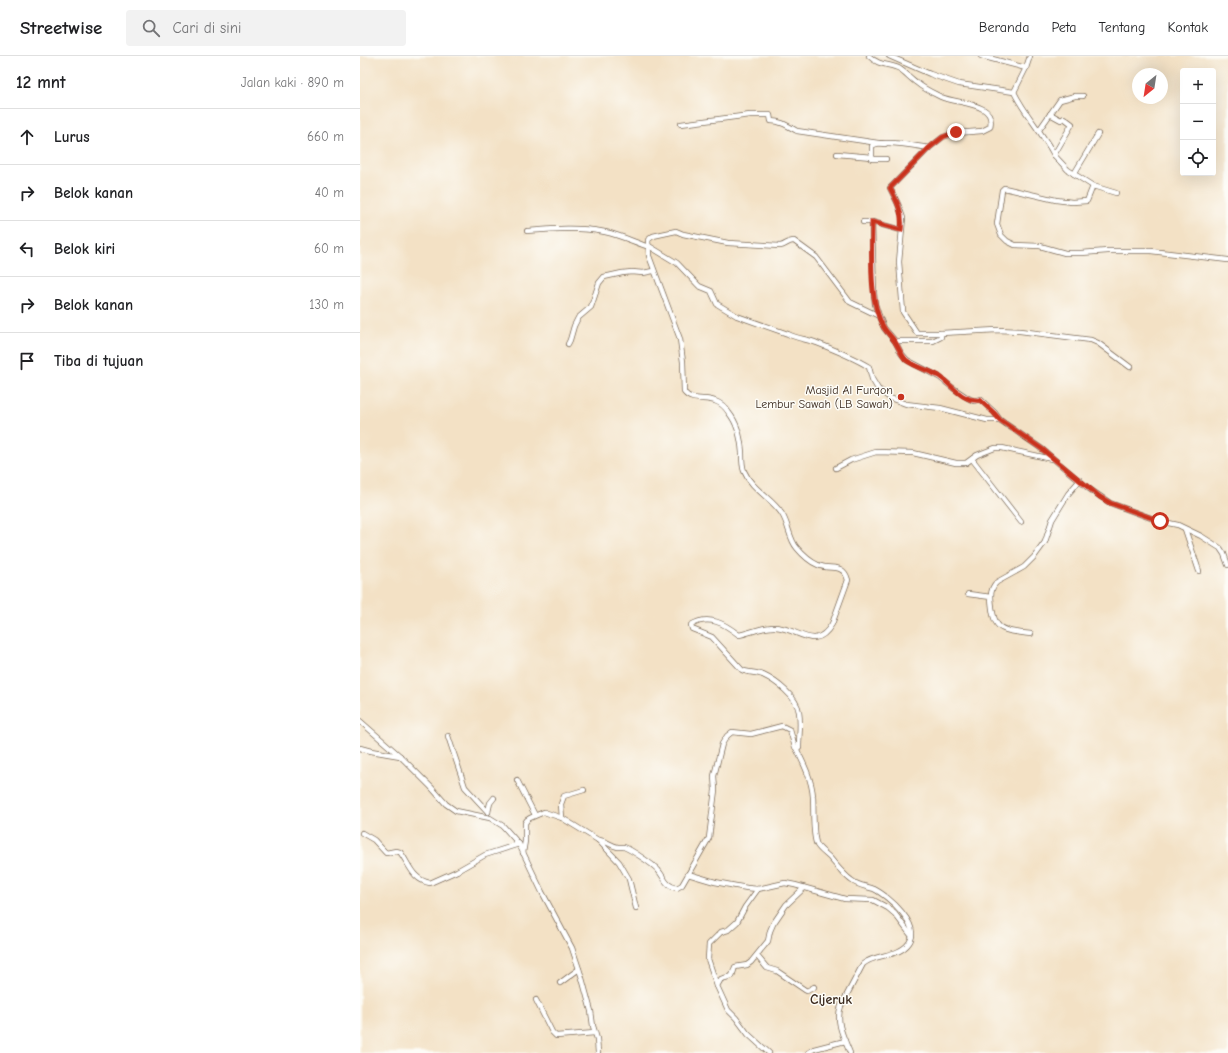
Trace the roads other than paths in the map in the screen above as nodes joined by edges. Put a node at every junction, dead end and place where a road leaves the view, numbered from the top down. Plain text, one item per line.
1 (870, 56) edge
2 (889, 56) edge
3 (981, 56) edge
4 (1030, 56) edge
5 (1026, 68) junction
6 (1014, 92) junction
7 (1083, 96) dead end
8 (1050, 114) junction
9 (681, 124) dead end
10 (1039, 130) junction
11 (1098, 134) dead end
12 (885, 144) junction
13 (929, 148) junction
14 (837, 154) dead end
15 (1054, 155) junction
16 (872, 157) junction
17 (886, 159) dead end
18 (1074, 174) junction
19 (1093, 186) junction
20 (1116, 193) dead end
21 (863, 222) dead end
22 (872, 222) junction
23 (901, 230) junction
24 (527, 231) dead end
25 (649, 246) junction
26 (1228, 260) edge
27 (654, 271) junction
28 (879, 316) junction
29 (941, 333) junction
30 (895, 341) junction
31 (568, 344) dead end
32 (1130, 368) dead end
33 (1000, 420) junction
34 (972, 459) junction
35 (1054, 459) junction
36 (836, 468) dead end
37 (1080, 480) junction
38 (1021, 522) dead end
39 (1185, 529) junction
40 (1228, 565) edge
41 (1199, 571) dead end
42 (968, 594) dead end
43 (991, 597) junction
44 (1030, 634) dead end
45 (360, 721) edge
46 (448, 736) dead end
47 (360, 748) edge
48 (796, 748) junction
49 (400, 756) junction
50 (517, 780) dead end
51 (584, 790) dead end
52 (494, 798) dead end
53 (488, 812) junction
54 (535, 816) junction
55 (490, 818) junction
56 (562, 818) junction
57 (362, 833) dead end
58 (598, 840) junction
59 (518, 844) junction
60 (523, 854) junction
61 (688, 874) junction
62 (804, 888) junction
63 (758, 889) junction
64 (636, 908) dead end
65 (911, 935) junction
66 (756, 956) junction
67 (579, 969) junction
68 (560, 982) dead end
69 (717, 986) junction
70 (814, 988) dead end
71 (536, 1000) dead end
72 (595, 1034) junction
73 (845, 1041) junction
74 (598, 1053) edge
75 (769, 1053) edge
76 (808, 1053) edge
77 (850, 1053) edge

1 - 13 street
2 - 6 street
3 - 5 street
4 - 5 street
5 - 6 street
6 - 10 street
7 - 8 street
8 - 10 street
8 - 15 street
9 - 12 street
10 - 15 street
11 - 18 street
12 - 13 street
12 - 16 street
13 - 23 street
14 - 16 street
15 - 18 street
16 - 17 street
18 - 19 street
19 - 20 street
19 - 26 street
21 - 22 street
22 - 23 street
22 - 28 street
23 - 29 street
24 - 25 street
25 - 27 street
25 - 28 street
25 - 33 street
27 - 31 street
27 - 48 street
28 - 30 street
29 - 30 street
29 - 32 street
30 - 33 street
33 - 35 street
34 - 35 street
34 - 36 street
34 - 38 street
35 - 37 street
37 - 39 street
37 - 43 street
39 - 40 street
39 - 41 street
42 - 43 street
43 - 44 street
45 - 49 street
46 - 53 street
47 - 49 street
48 - 61 street
48 - 65 street
49 - 55 street
50 - 54 street
51 - 56 street
52 - 53 street
53 - 55 street
54 - 56 street
54 - 60 street
55 - 59 street
56 - 58 street
57 - 59 street
58 - 61 street
58 - 64 street
59 - 60 street
60 - 67 street
61 - 63 street
62 - 63 street
62 - 65 street
62 - 66 street
63 - 69 street
65 - 73 street
66 - 69 street
66 - 70 street
67 - 68 street
67 - 72 street
69 - 75 street
71 - 72 street
72 - 74 street
73 - 76 street
73 - 77 street

